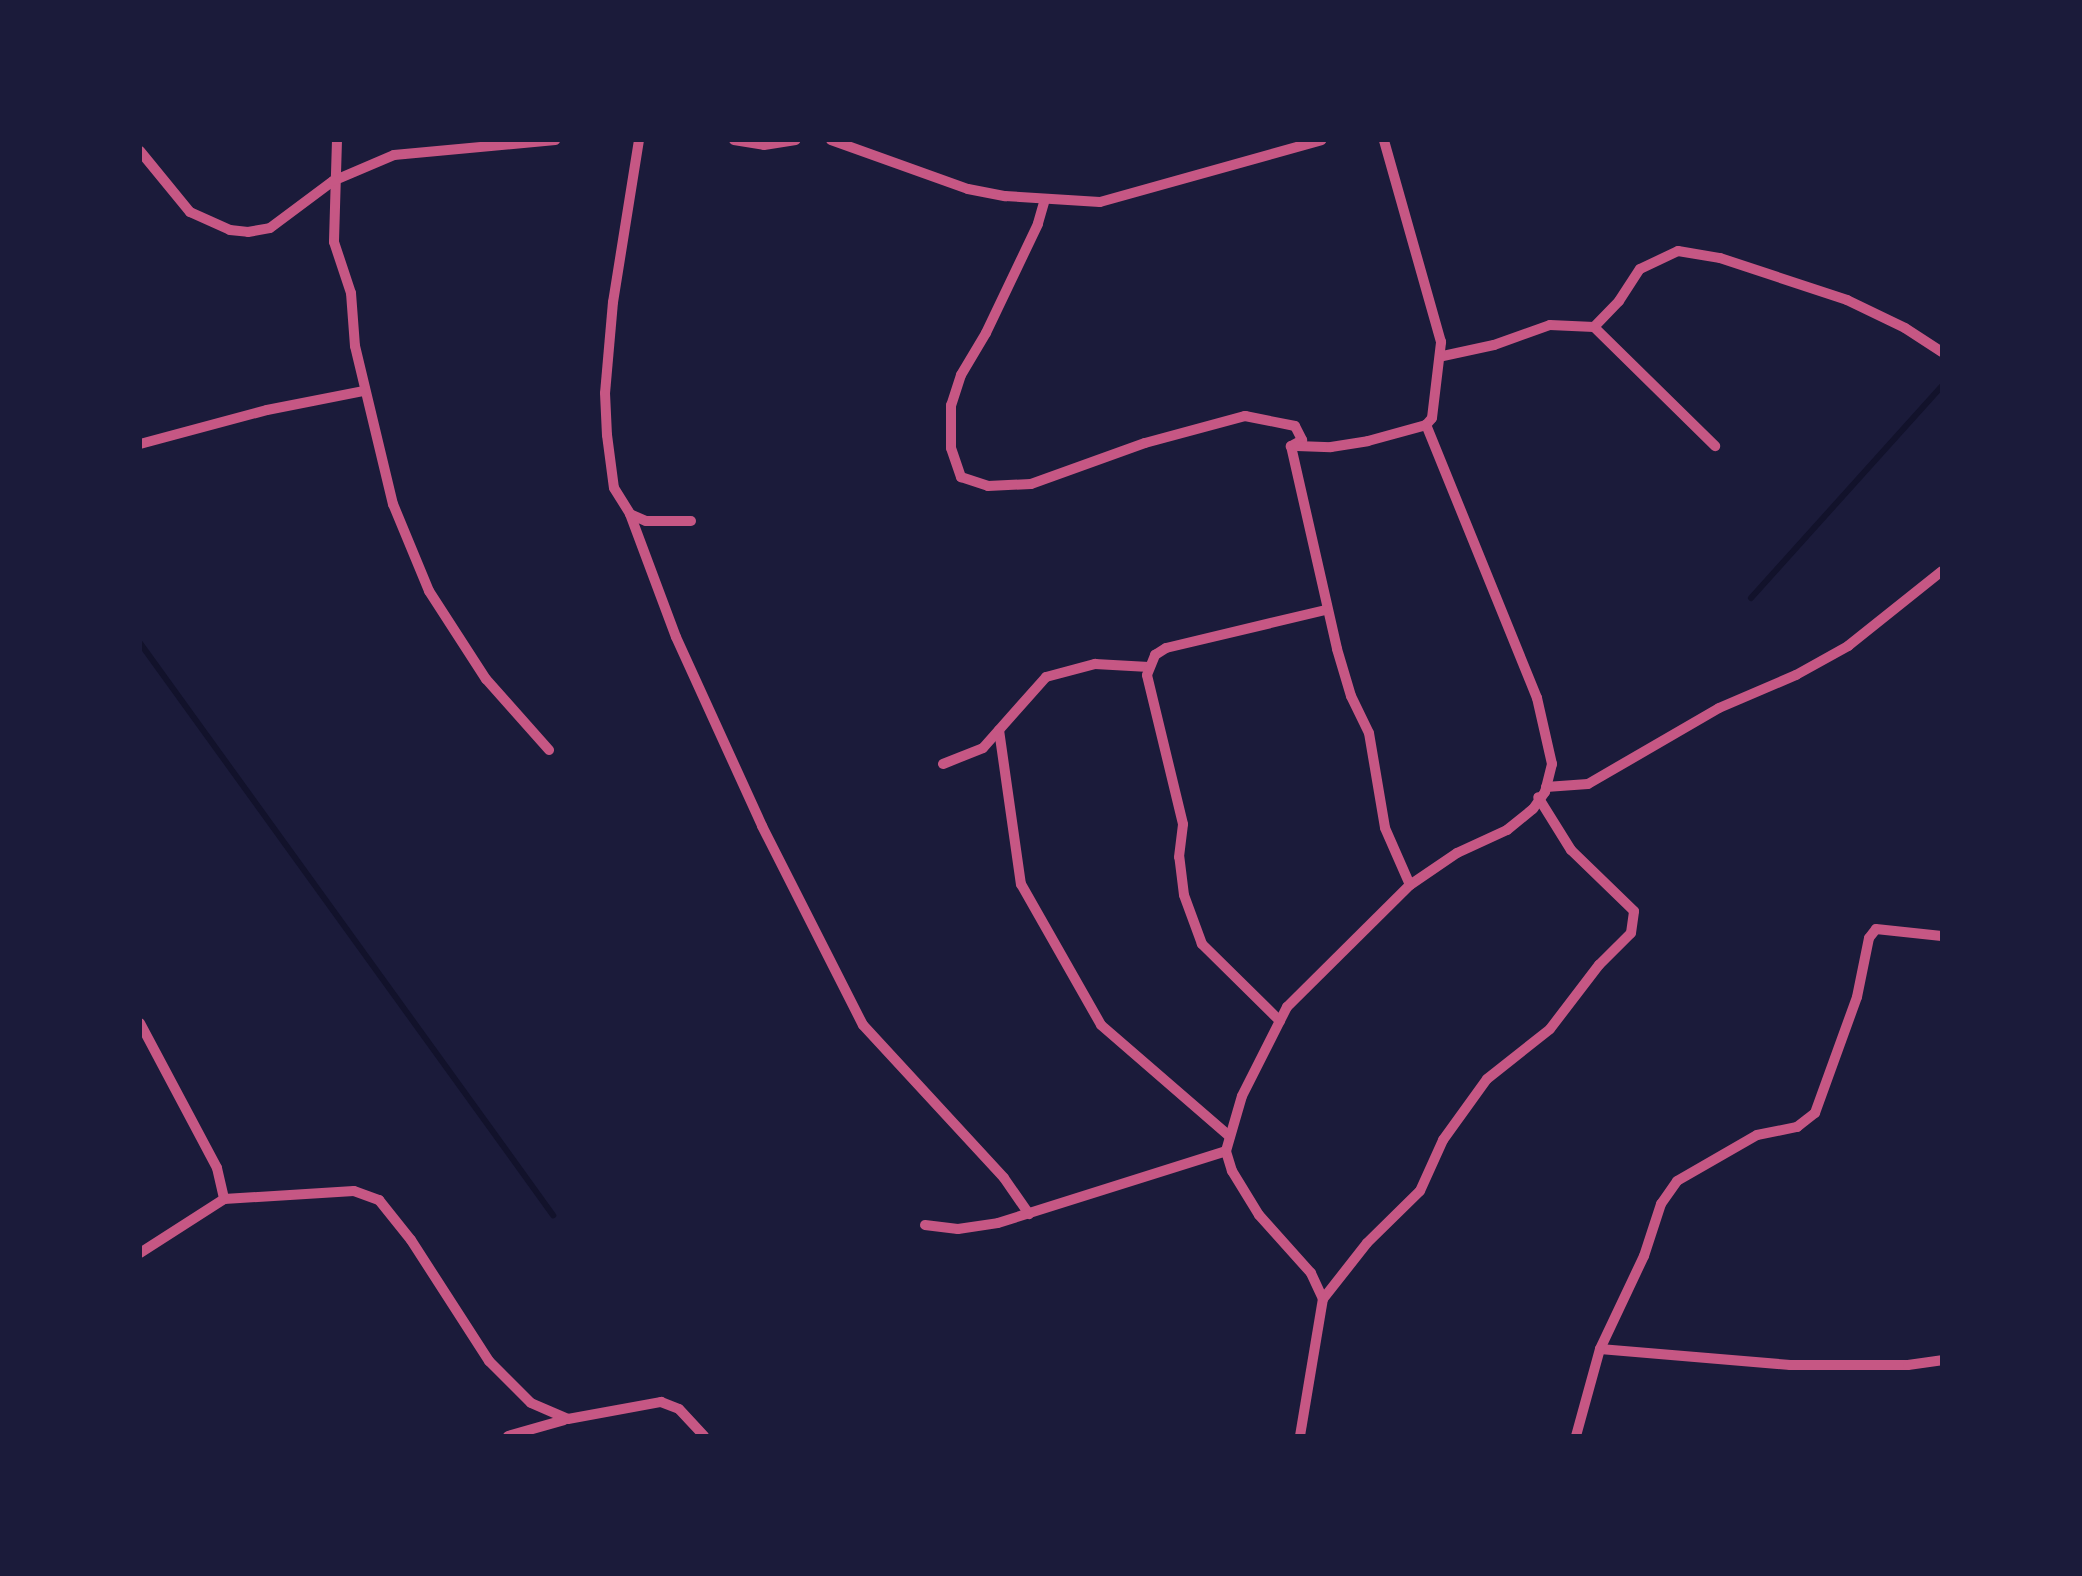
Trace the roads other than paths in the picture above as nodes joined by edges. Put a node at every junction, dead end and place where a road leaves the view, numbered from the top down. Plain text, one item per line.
1 (337, 140) edge
2 (555, 140) edge
3 (640, 140) edge
4 (734, 140) edge
5 (796, 140) edge
6 (831, 140) edge
7 (1322, 140) edge
8 (1384, 140) edge
9 (140, 151) edge
10 (333, 181) junction
11 (1045, 199) junction
12 (1594, 327) junction
13 (1942, 352) edge
14 (1443, 356) junction
15 (364, 390) junction
16 (1426, 425) junction
17 (140, 444) edge
18 (1291, 446) junction
19 (1715, 446) dead end
20 (630, 514) junction
21 (691, 521) dead end
22 (1942, 572) edge
23 (1326, 610) junction
24 (1149, 666) junction
25 (999, 730) junction
26 (550, 750) dead end
27 (943, 764) dead end
28 (1546, 786) junction
29 (1538, 798) junction
30 (1410, 885) junction
31 (1942, 936) edge
32 (1280, 1021) junction
33 (140, 1023) edge
34 (1229, 1136) junction
35 (1226, 1151) junction
36 (224, 1200) junction
37 (1029, 1214) junction
38 (925, 1225) dead end
39 (140, 1253) edge
40 (1322, 1299) junction
41 (1600, 1348) junction
42 (1942, 1360) edge
43 (568, 1418) junction
44 (508, 1436) edge
45 (704, 1436) edge
46 (1300, 1436) edge
47 (1576, 1436) edge

1 - 10 street
2 - 10 street
3 - 20 street
4 - 5 street
6 - 11 street
7 - 11 street
8 - 14 street
9 - 10 street
10 - 15 street
11 - 18 street
12 - 13 street
12 - 14 street
12 - 19 street
14 - 16 street
15 - 17 street
15 - 26 street
16 - 18 street
16 - 28 street
18 - 23 street
20 - 21 street
20 - 37 street
22 - 28 street
23 - 24 street
23 - 30 street
24 - 25 street
24 - 32 street
25 - 27 street
25 - 34 street
28 - 29 street
29 - 30 street
29 - 40 street
30 - 32 street
31 - 41 street
32 - 34 street
33 - 36 street
34 - 35 street
35 - 37 street
35 - 40 street
36 - 39 street
36 - 43 street
37 - 38 street
40 - 46 street
41 - 42 street
41 - 47 street
43 - 44 street
43 - 45 street

